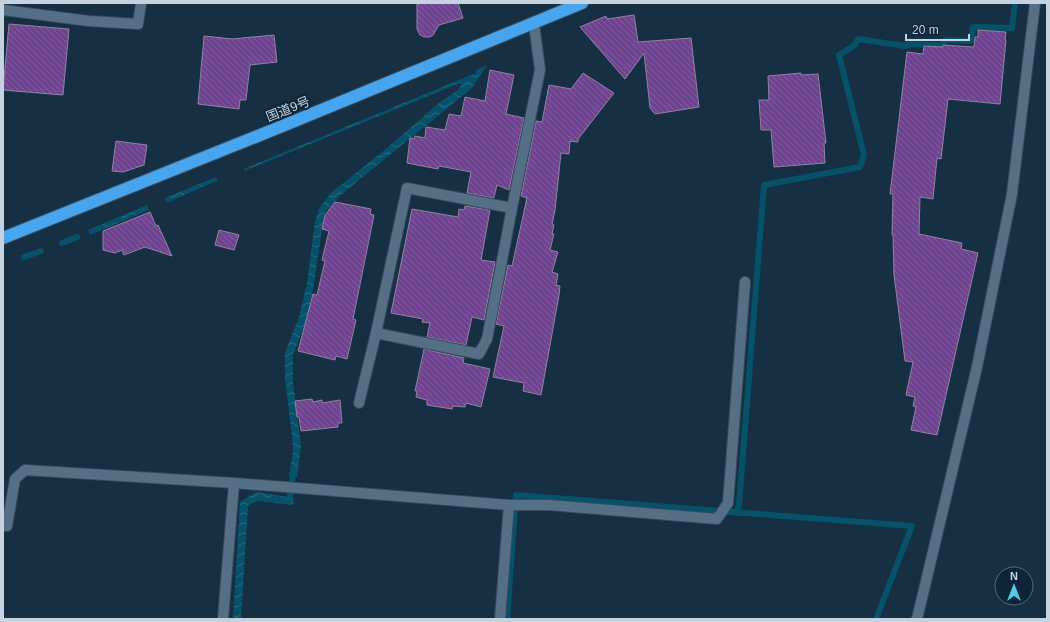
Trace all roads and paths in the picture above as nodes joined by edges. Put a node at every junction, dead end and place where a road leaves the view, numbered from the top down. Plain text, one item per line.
1 (140, 3) edge
2 (582, 3) edge
3 (1035, 3) edge
4 (3, 10) edge
5 (534, 24) junction
6 (512, 208) junction
7 (3, 238) edge
8 (745, 282) dead end
9 (376, 333) junction
10 (359, 403) dead end
11 (234, 483) junction
12 (509, 505) junction
13 (3, 526) edge
14 (223, 619) edge
15 (500, 619) edge
16 (917, 619) edge

1 - 4 street
2 - 5 highway, 国道9号
3 - 16 street
5 - 6 street
5 - 7 highway, 国道9号
6 - 9 street
6 - 9 street
8 - 12 street
9 - 10 street
11 - 12 street
11 - 13 street
11 - 14 street
12 - 15 street

